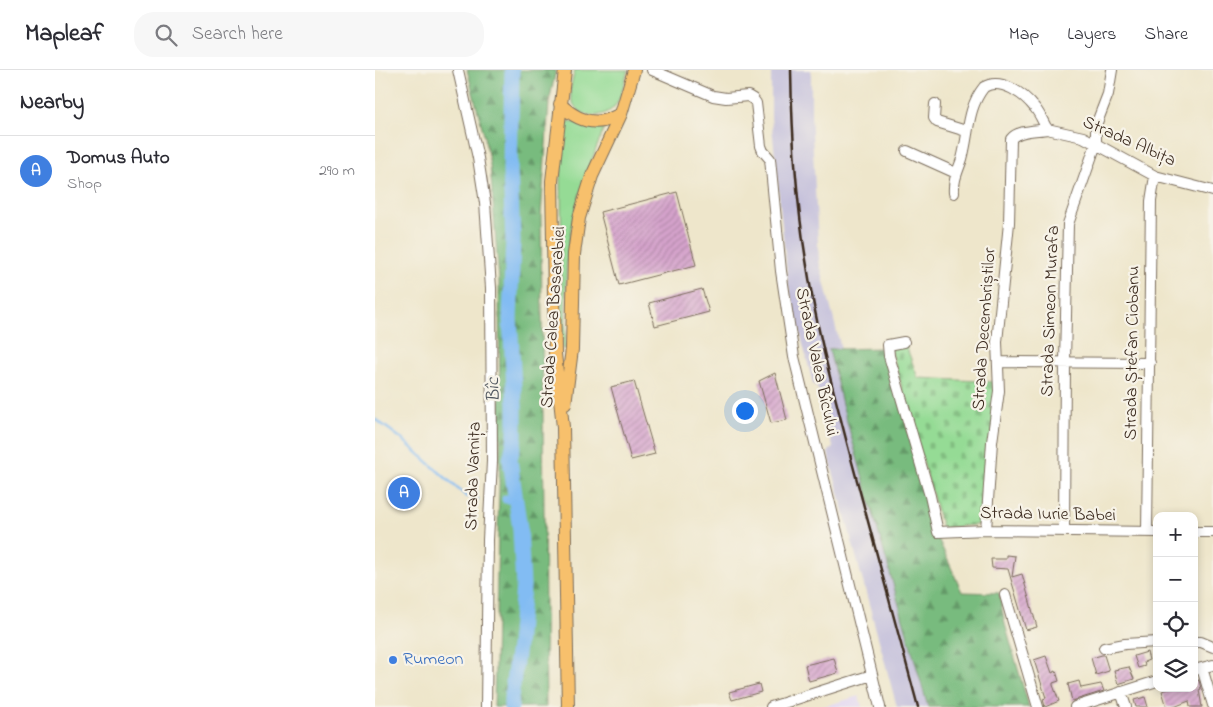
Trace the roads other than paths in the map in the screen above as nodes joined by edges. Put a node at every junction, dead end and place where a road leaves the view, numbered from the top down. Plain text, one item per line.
1 (458, 70) edge
2 (565, 70) edge
3 (634, 70) edge
4 (652, 70) edge
5 (1112, 70) edge
6 (560, 104) junction
7 (935, 104) dead end
8 (621, 114) junction
9 (1047, 129) junction
10 (966, 131) junction
11 (1096, 144) junction
12 (907, 151) dead end
13 (956, 173) junction
14 (1155, 176) junction
15 (1213, 191) edge
16 (954, 193) dead end
17 (904, 342) dead end
18 (998, 362) junction
19 (1065, 362) junction
20 (1150, 363) junction
21 (563, 427) junction
22 (986, 530) junction
23 (1064, 531) junction
24 (1152, 532) edge
25 (1198, 532) edge
26 (1213, 532) edge
27 (1005, 595) dead end
28 (1153, 642) edge
29 (1198, 642) edge
30 (1213, 647) edge
31 (1104, 648) dead end
32 (1213, 665) edge
33 (1198, 669) edge
34 (872, 675) junction
35 (1153, 682) edge
36 (1121, 692) junction
37 (1213, 705) edge
38 (486, 707) edge
39 (569, 707) edge
40 (771, 707) edge
41 (880, 707) edge
42 (1038, 707) edge
43 (1075, 707) edge
44 (1126, 707) edge

1 - 38 street, Strada Varnița
2 - 6 main road, Strada Calea Basarabiei
3 - 8 main road, Strada Calea Basarabiei
4 - 34 street, Strada Valea Bîcului
5 - 11 street, Strada Simeon Murafa
6 - 8 main road
6 - 21 main road, Strada Calea Basarabiei
7 - 10 street
8 - 21 main road, Strada Calea Basarabiei
9 - 10 street
9 - 11 street, Strada Albița
9 - 18 street, Strada Decembriștilor
10 - 13 street
11 - 14 street, Strada Albița
11 - 19 street, Strada Simeon Murafa
12 - 13 street
13 - 16 street
14 - 15 street, Strada Albița
14 - 20 street, Strada Ștefan Ciobanu
17 - 22 street, Strada Iurie Babei
18 - 19 street
18 - 22 street, Strada Decembriștilor
19 - 20 street
19 - 23 street, Strada Simeon Murafa
20 - 24 street, Strada Ștefan Ciobanu
21 - 39 main road, Strada Calea Basarabiei
22 - 23 street, Strada Iurie Babei
23 - 24 street, Strada Iurie Babei
25 - 26 street
27 - 42 street
28 - 31 street
29 - 30 street
32 - 33 street
33 - 37 street
34 - 40 street
34 - 41 street, Strada Valea Bîcului
35 - 36 street
36 - 43 street
36 - 44 street

